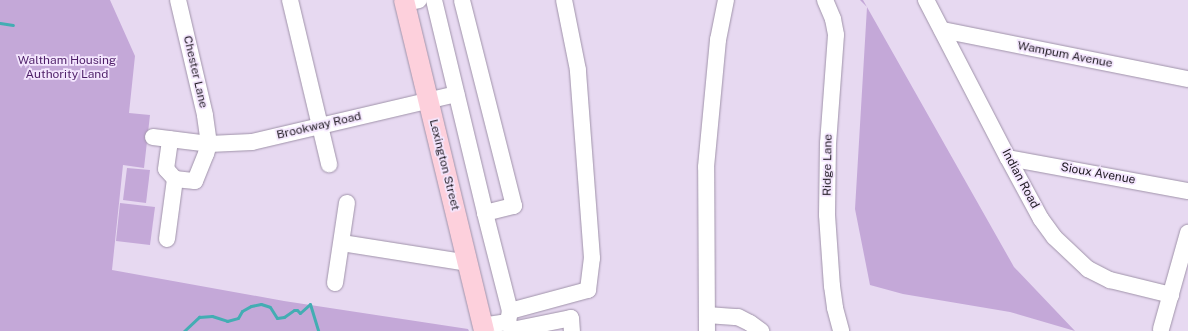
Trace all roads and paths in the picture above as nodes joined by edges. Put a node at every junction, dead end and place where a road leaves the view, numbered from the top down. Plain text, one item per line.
1 (178, 0) edge
2 (290, 0) edge
3 (434, 0) edge
4 (462, 0) edge
5 (564, 0) edge
6 (726, 0) edge
7 (825, 0) edge
8 (926, 0) edge
9 (409, 1) edge
10 (942, 30) junction
11 (1188, 79) edge
12 (456, 94) junction
13 (428, 100) junction
14 (320, 126) junction
15 (152, 137) dead end
16 (170, 139) junction
17 (208, 144) junction
18 (1008, 158) junction
19 (329, 164) dead end
20 (175, 179) junction
21 (1188, 191) edge
22 (348, 203) dead end
23 (485, 213) junction
24 (1188, 233) edge
25 (167, 239) dead end
26 (342, 242) junction
27 (468, 263) junction
28 (336, 283) dead end
29 (1171, 295) junction
30 (707, 315) junction
31 (509, 316) junction
32 (483, 329) edge
33 (1161, 329) dead end
34 (572, 331) edge
35 (707, 331) edge
36 (761, 331) edge
37 (841, 331) edge

1 - 17 street, Chester Lane
2 - 14 street
3 - 12 street
4 - 23 street
5 - 31 street
6 - 30 street
7 - 37 street, Ridge Lane
8 - 10 street, Indian Road
9 - 13 main road, Lexington Street
10 - 11 street, Wampum Avenue
10 - 18 street, Indian Road
12 - 13 street, Brookway Road
12 - 23 street
13 - 14 street, Brookway Road
13 - 27 main road, Lexington Street
14 - 17 street, Brookway Road
14 - 19 street
15 - 16 street, Brookway Road
16 - 17 street, Brookway Road
16 - 20 street
17 - 20 street
18 - 21 street, Sioux Avenue
18 - 29 street, Indian Road
20 - 25 street
22 - 26 street
23 - 31 street
24 - 29 street
26 - 27 street
26 - 28 street
27 - 32 main road, Lexington Street
29 - 33 street
30 - 35 street
30 - 36 street
31 - 32 street
31 - 34 street

